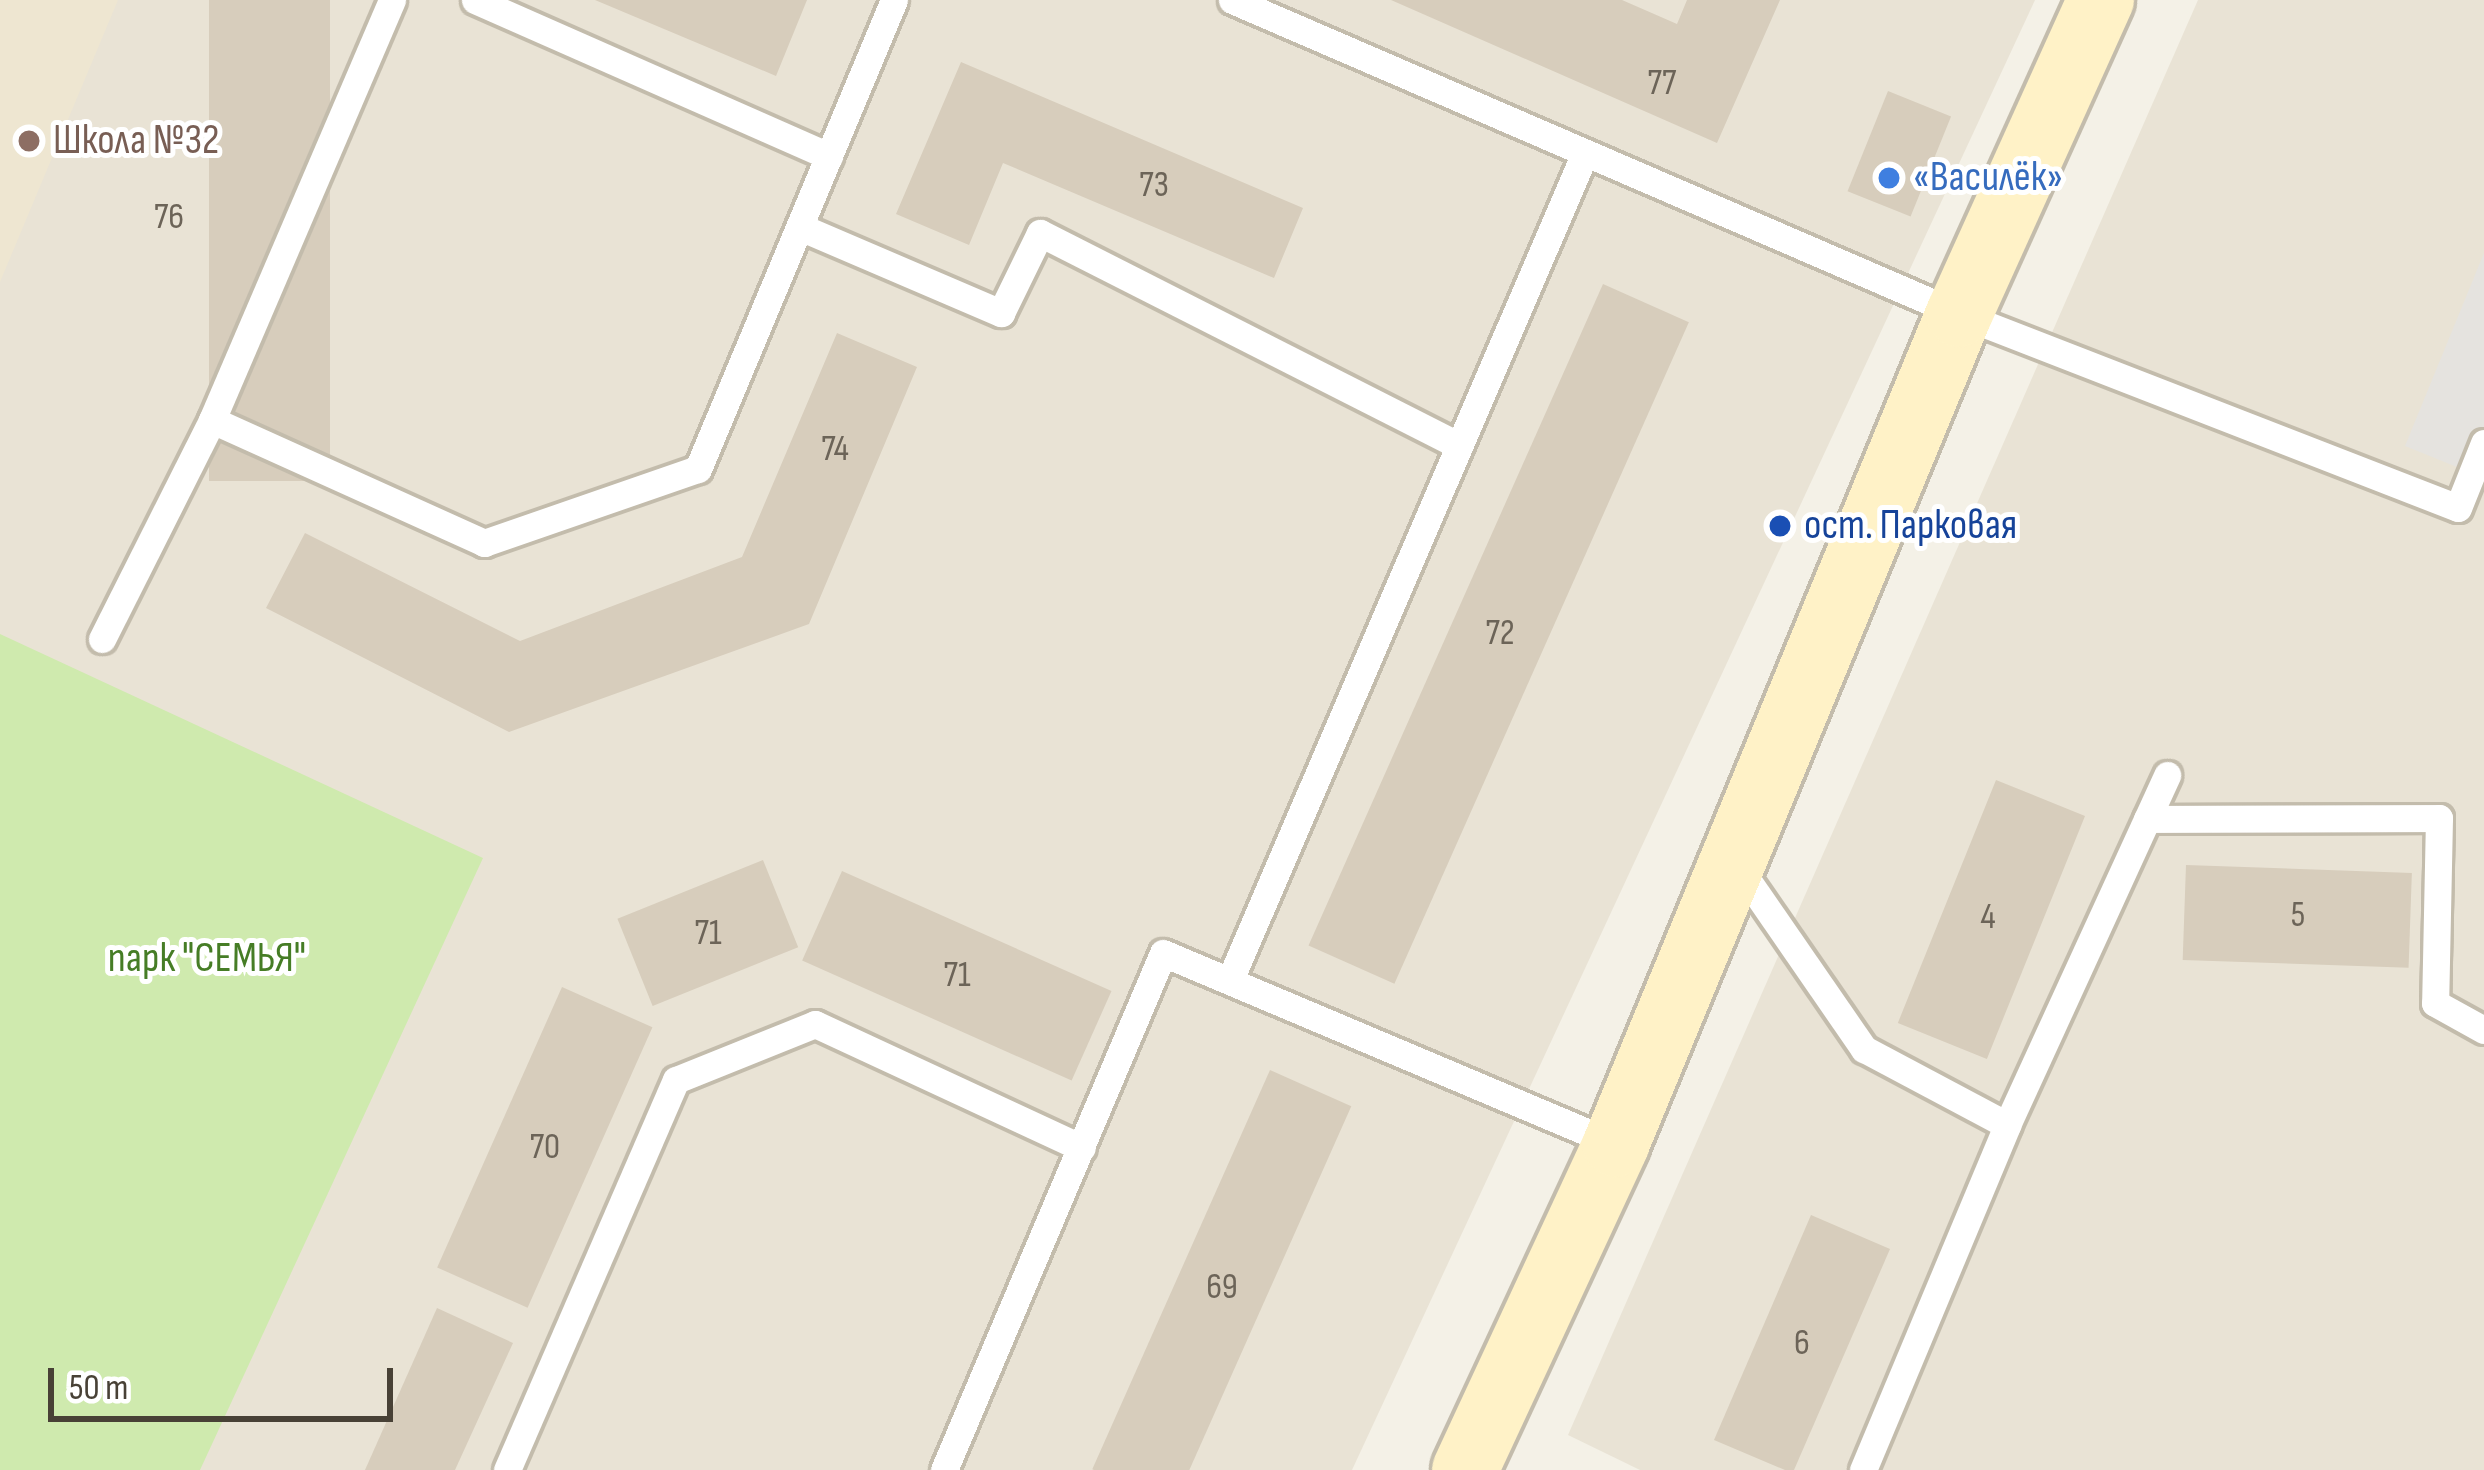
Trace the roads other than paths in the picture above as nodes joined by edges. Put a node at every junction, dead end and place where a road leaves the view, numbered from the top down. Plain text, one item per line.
1 (392, 0) edge
2 (475, 0) edge
3 (894, 0) edge
4 (1232, 0) edge
5 (2101, 0) edge
6 (1585, 153) junction
7 (829, 156) junction
8 (800, 227) junction
9 (1959, 314) junction
10 (212, 420) junction
11 (2484, 443) edge
12 (1459, 446) junction
13 (102, 639) dead end
14 (2167, 775) dead end
15 (2146, 819) junction
16 (1735, 862) junction
17 (1230, 980) junction
18 (2484, 1030) edge
19 (2007, 1126) junction
20 (1616, 1144) junction
21 (1082, 1148) junction
22 (507, 1470) edge
23 (944, 1470) edge
24 (1465, 1470) edge
25 (1863, 1470) edge

1 - 10 lane
2 - 7 lane
3 - 7 lane
4 - 6 lane
5 - 9 main road
6 - 9 lane
6 - 12 lane
7 - 8 lane
8 - 10 lane
8 - 12 lane
9 - 11 lane
9 - 16 main road
10 - 13 lane
12 - 17 lane
14 - 15 lane
15 - 18 lane
15 - 19 lane
16 - 19 lane
16 - 20 main road
17 - 20 lane
17 - 21 lane
19 - 25 lane
20 - 24 main road
21 - 22 lane
21 - 23 lane

